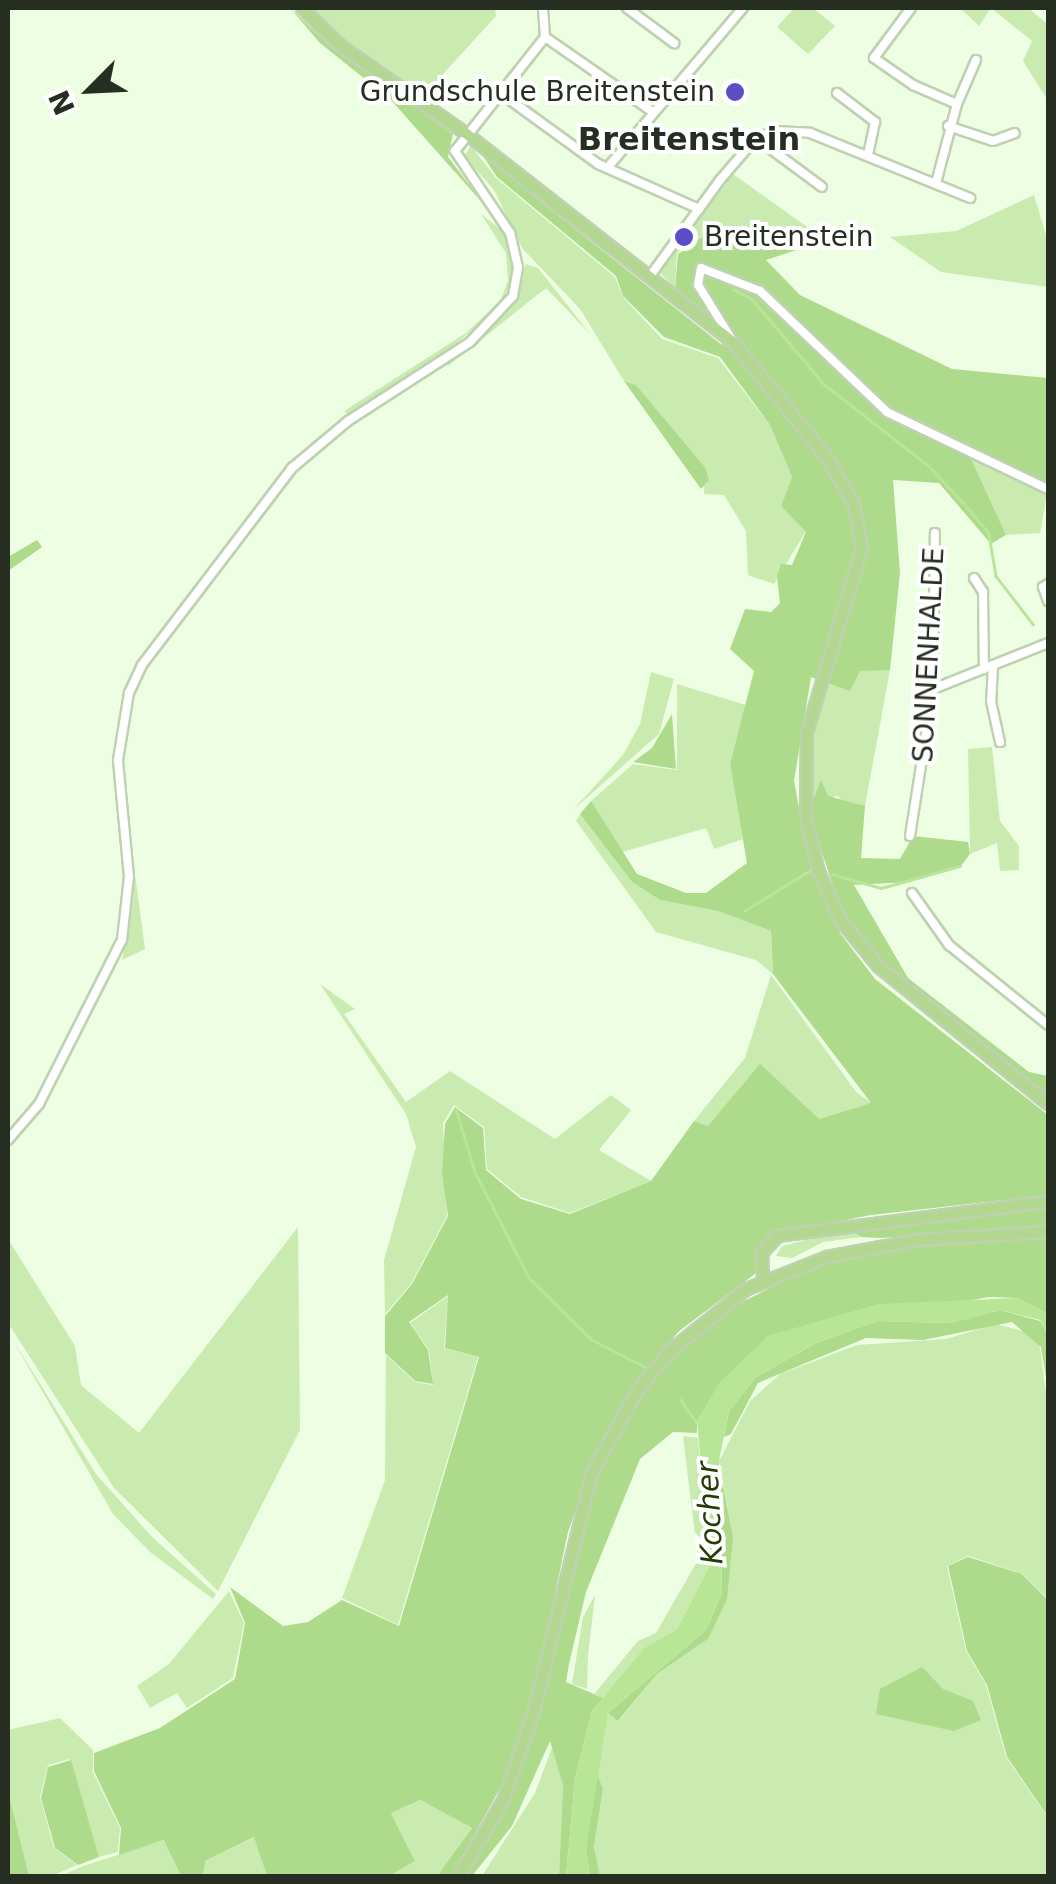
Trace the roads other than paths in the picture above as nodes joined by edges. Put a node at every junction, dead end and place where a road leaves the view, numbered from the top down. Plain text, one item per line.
1 (302, 8) edge
2 (542, 8) edge
3 (627, 8) edge
4 (744, 8) edge
5 (912, 8) edge
6 (545, 37) junction
7 (674, 43) dead end
8 (976, 60) dead end
9 (499, 92) junction
10 (837, 93) dead end
11 (959, 100) junction
12 (654, 112) junction
13 (948, 126) junction
14 (464, 132) junction
15 (1015, 133) dead end
16 (756, 138) junction
17 (868, 154) junction
18 (608, 167) junction
19 (936, 183) junction
20 (822, 187) dead end
21 (970, 198) dead end
22 (699, 208) junction
23 (650, 276) junction
24 (734, 344) junction
25 (1048, 489) edge
26 (935, 533) dead end
27 (974, 578) dead end
28 (1046, 586) edge
29 (1048, 601) edge
30 (1048, 643) edge
31 (989, 668) junction
32 (933, 690) junction
33 (1000, 742) dead end
34 (910, 836) dead end
35 (912, 893) dead end
36 (1048, 1025) edge
37 (1048, 1104) edge
38 (8, 1140) edge
39 (1048, 1202) edge
40 (1048, 1232) edge
41 (762, 1280) junction
42 (459, 1876) edge

1 - 14 main road
2 - 6 street
3 - 7 street
4 - 12 street
5 - 11 street
6 - 9 street
6 - 12 street
8 - 11 street
9 - 14 street
9 - 18 street
10 - 17 street
11 - 13 street
12 - 18 street
13 - 15 street
13 - 19 street
14 - 23 main road
14 - 38 street
16 - 17 street
16 - 20 street
16 - 22 street
17 - 19 street
18 - 22 street
19 - 21 street
22 - 23 street
23 - 24 main road
24 - 25 street
24 - 37 main road
26 - 32 street, SONNENHALDE
27 - 31 street
28 - 29 street
30 - 31 street
31 - 32 street
31 - 33 street
32 - 34 street, SONNENHALDE
35 - 36 street
39 - 41 main road
40 - 41 main road
41 - 42 main road

